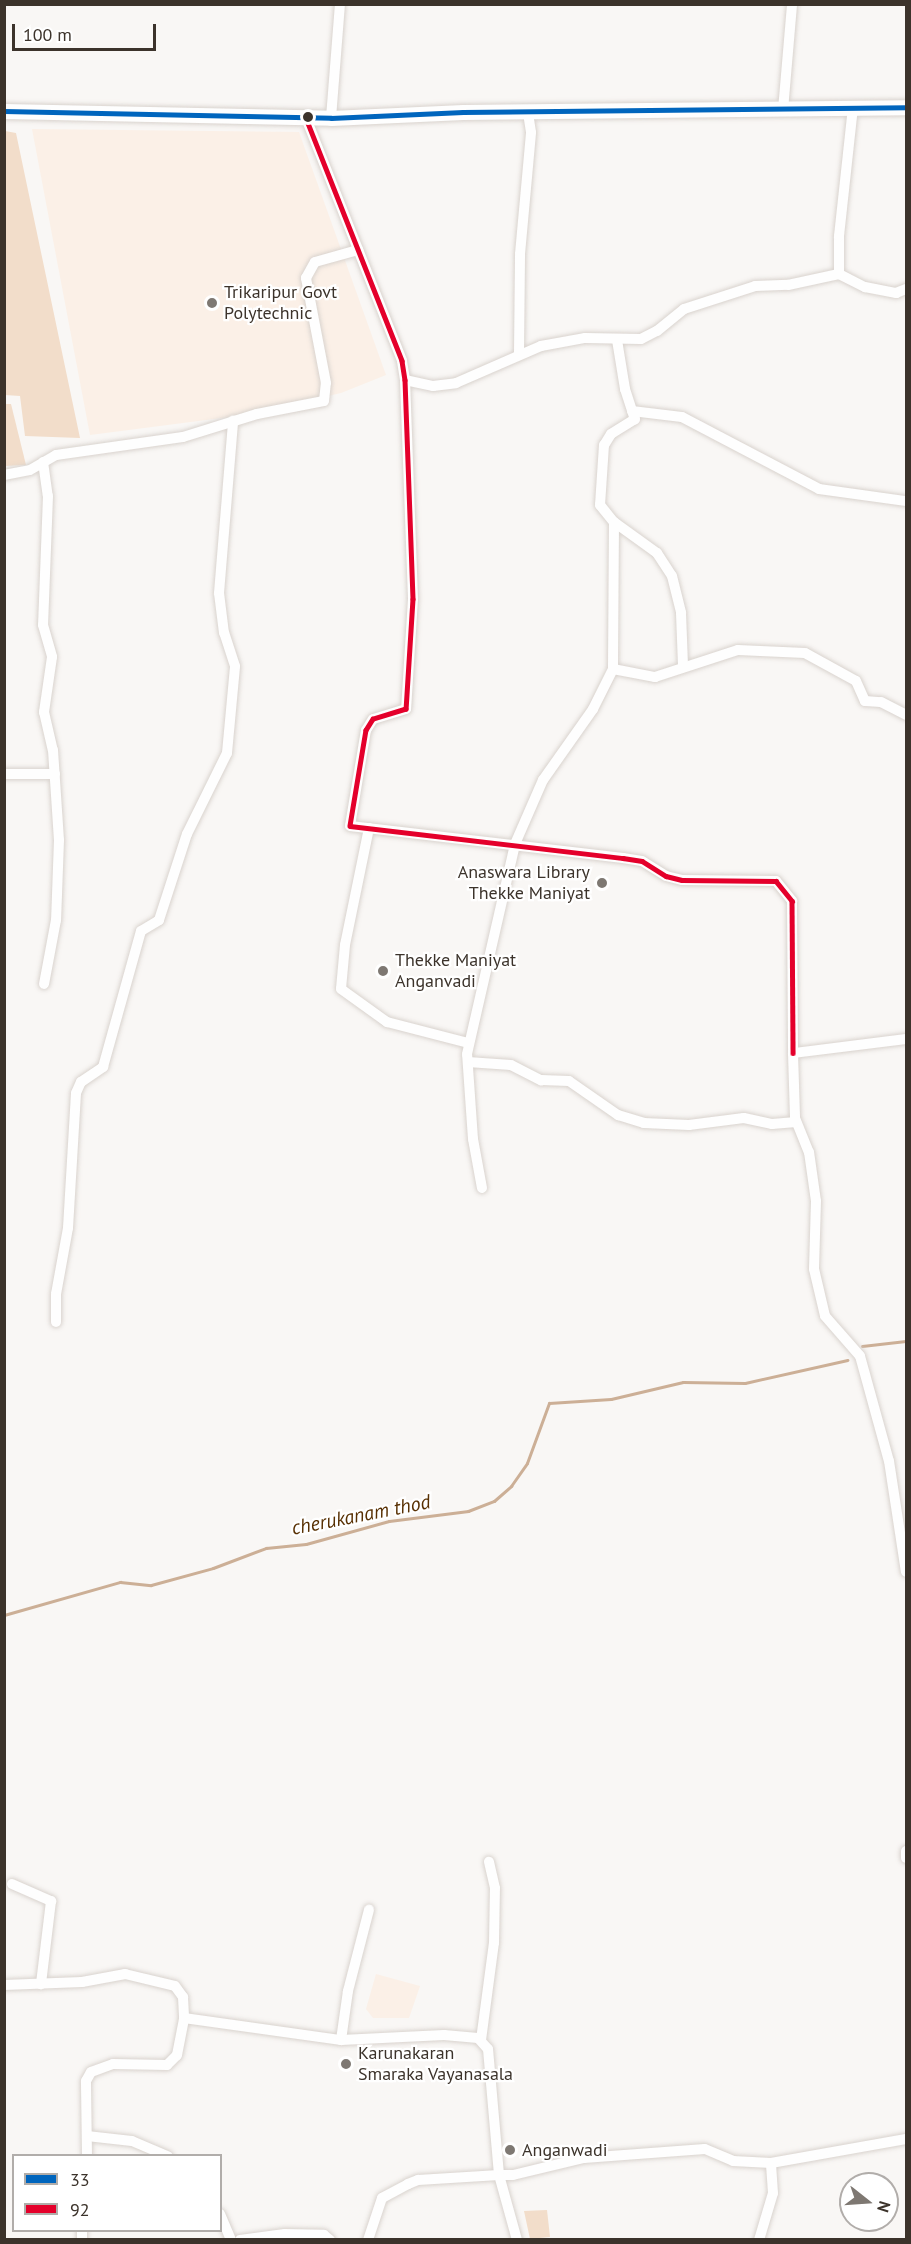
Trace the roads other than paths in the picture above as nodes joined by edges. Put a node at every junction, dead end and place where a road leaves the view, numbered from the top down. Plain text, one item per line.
1 (340, 4) edge
2 (792, 4) edge
3 (853, 107) junction
4 (906, 107) edge
5 (783, 110) junction
6 (4, 111) edge
7 (528, 112) junction
8 (306, 118) junction
9 (331, 118) junction
10 (358, 250) junction
11 (839, 274) junction
12 (906, 289) edge
13 (617, 340) junction
14 (519, 353) junction
15 (405, 380) junction
16 (632, 411) junction
17 (232, 421) junction
18 (43, 462) junction
19 (4, 475) edge
20 (906, 501) edge
21 (614, 522) junction
22 (683, 666) junction
23 (613, 669) junction
24 (906, 715) edge
25 (4, 774) edge
26 (55, 774) junction
27 (369, 828) junction
28 (515, 844) junction
29 (44, 984) dead end
30 (906, 1039) edge
31 (468, 1043) junction
32 (793, 1053) junction
33 (468, 1062) junction
34 (796, 1122) junction
35 (482, 1188) dead end
36 (56, 1322) dead end
37 (906, 1572) edge
38 (906, 1851) edge
39 (906, 1858) edge
40 (489, 1862) dead end
41 (12, 1884) dead end
42 (369, 1910) dead end
43 (41, 1984) junction
44 (4, 1985) edge
45 (184, 2018) junction
46 (341, 2040) junction
47 (481, 2040) junction
48 (87, 2136) junction
49 (906, 2139) edge
50 (87, 2154) edge
51 (163, 2154) edge
52 (771, 2163) junction
53 (499, 2175) junction
54 (222, 2219) edge
55 (231, 2240) edge
56 (240, 2240) edge
57 (330, 2240) edge
58 (368, 2240) edge
59 (517, 2240) edge
60 (759, 2240) edge

1 - 9 street
2 - 5 street
3 - 4 main road
3 - 5 main road
3 - 11 street
5 - 7 main road
6 - 8 main road
7 - 9 main road
7 - 14 street
8 - 9 main road
8 - 10 street
10 - 15 street
10 - 17 street
11 - 12 street
11 - 13 street
13 - 14 street
13 - 16 street
14 - 15 street
15 - 27 street
16 - 20 street
16 - 21 street
17 - 18 street
17 - 36 street
18 - 19 street
18 - 26 street
21 - 22 street
21 - 23 street
22 - 23 street
22 - 24 street
23 - 28 street
25 - 26 street
26 - 29 street
27 - 28 street
27 - 31 street
28 - 31 street
28 - 32 street
30 - 32 street
31 - 33 street
32 - 34 street
33 - 34 street
33 - 35 street
34 - 37 street
38 - 39 street
40 - 47 street
41 - 43 street
42 - 46 street
43 - 44 street
43 - 45 street
45 - 46 street
45 - 48 street
46 - 47 street
47 - 53 street
48 - 50 street
48 - 51 street
49 - 52 street
52 - 53 street
52 - 60 street
53 - 58 street
53 - 59 street
54 - 55 street
56 - 57 street

